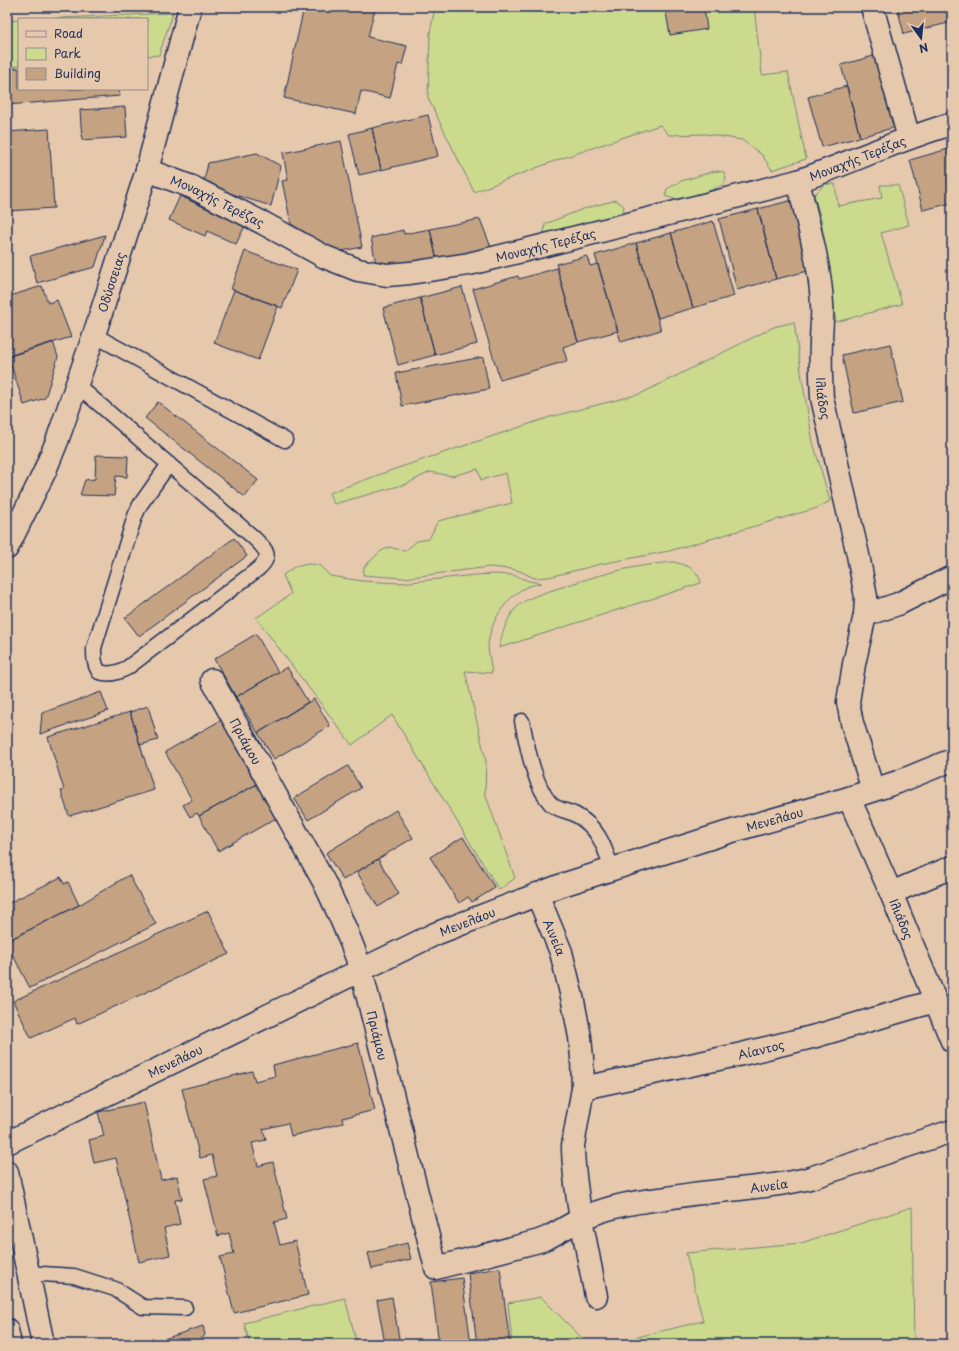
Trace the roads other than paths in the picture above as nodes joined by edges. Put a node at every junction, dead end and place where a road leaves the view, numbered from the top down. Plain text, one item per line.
1 (190, 7) edge
2 (872, 7) edge
3 (952, 124) edge
4 (909, 138) junction
5 (147, 170) junction
6 (798, 181) junction
7 (94, 335) junction
8 (77, 385) junction
9 (285, 440) dead end
10 (169, 464) junction
11 (7, 548) edge
12 (952, 577) edge
13 (865, 614) junction
14 (212, 680) dead end
15 (522, 721) dead end
16 (952, 760) edge
17 (873, 790) junction
18 (849, 798) junction
19 (952, 868) edge
20 (612, 869) junction
21 (891, 893) junction
22 (537, 894) junction
23 (361, 970) junction
24 (935, 1001) junction
25 (950, 1028) edge
26 (583, 1088) junction
27 (952, 1130) edge
28 (7, 1143) edge
29 (7, 1172) edge
30 (581, 1219) junction
31 (27, 1273) junction
32 (596, 1296) dead end
33 (185, 1308) dead end
34 (7, 1330) edge
35 (10, 1344) edge
36 (43, 1344) edge

1 - 5 street, Οδύσσειας
2 - 4 street
3 - 4 street, Μοναχής Τερέζας
4 - 6 street, Μοναχής Τερέζας
5 - 6 street, Μοναχής Τερέζας
5 - 7 street, Οδύσσειας
6 - 13 street, Ιλιάδος
7 - 8 street, Οδύσσειας
7 - 9 lane
8 - 10 lane
8 - 11 street, Οδύσσειας
10 - 10 lane
12 - 13 street
13 - 17 street, Ιλιάδος
14 - 23 street, Πριάμου
15 - 20 lane
16 - 17 street, Μενελάου
17 - 18 street, Μενελάου
18 - 20 street, Μενελάου
18 - 21 street, Ιλιάδος
19 - 21 street
20 - 22 street, Μενελάου
21 - 24 street, Ιλιάδος
22 - 23 street, Μενελάου
22 - 26 street, Αινεία
23 - 28 street, Μενελάου
23 - 30 street, Πριάμου
24 - 25 street, Ιλιάδος
24 - 26 street, Αίαντος
26 - 30 street, Αινεία
27 - 30 street, Αινεία
29 - 31 street
30 - 32 street, Αινεία
31 - 33 lane
31 - 36 street
34 - 35 street

